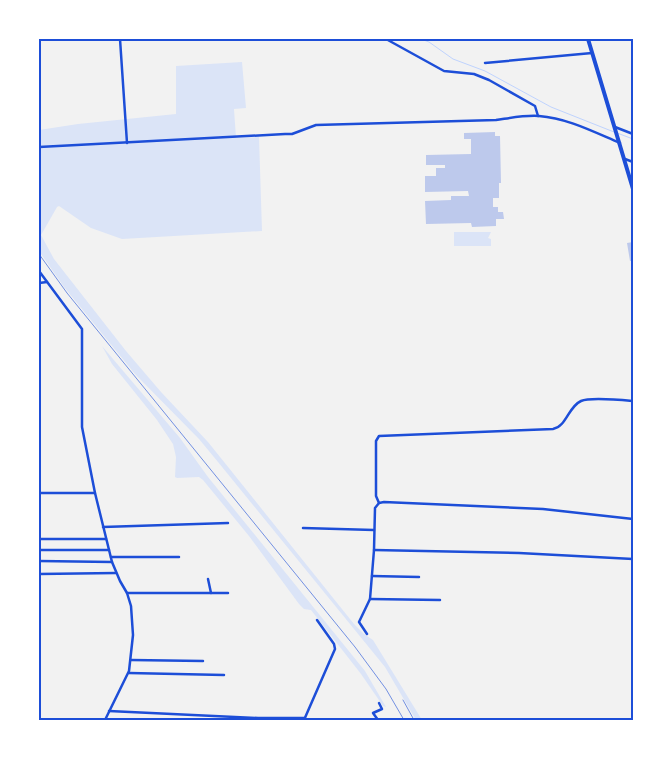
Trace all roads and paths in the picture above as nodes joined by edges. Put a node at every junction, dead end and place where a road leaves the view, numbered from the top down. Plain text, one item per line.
1 (120, 39) edge
2 (386, 39) edge
3 (588, 39) edge
4 (592, 53) junction
5 (484, 63) dead end
6 (538, 116) junction
7 (616, 128) junction
8 (633, 134) edge
9 (127, 143) junction
10 (620, 143) junction
11 (39, 147) edge
12 (625, 159) junction
13 (633, 162) edge
14 (633, 189) edge
15 (39, 271) edge
16 (47, 282) junction
17 (39, 283) edge
18 (633, 401) edge
19 (39, 493) edge
20 (95, 493) junction
21 (379, 503) junction
22 (633, 519) edge
23 (228, 523) dead end
24 (103, 527) junction
25 (303, 528) dead end
26 (375, 530) junction
27 (39, 539) edge
28 (106, 539) junction
29 (39, 550) edge
30 (109, 550) junction
31 (374, 550) junction
32 (179, 557) dead end
33 (111, 558) junction
34 (633, 559) edge
35 (39, 562) edge
36 (112, 562) junction
37 (116, 572) junction
38 (39, 574) edge
39 (372, 576) junction
40 (419, 577) dead end
41 (208, 579) dead end
42 (127, 593) junction
43 (211, 593) junction
44 (228, 593) dead end
45 (370, 598) junction
46 (440, 600) dead end
47 (317, 620) dead end
48 (367, 634) dead end
49 (131, 660) junction
50 (203, 661) dead end
51 (129, 673) junction
52 (224, 675) dead end
53 (379, 703) dead end
54 (109, 711) junction
55 (304, 719) edge
56 (105, 720) edge
57 (378, 720) edge

1 - 9 street
2 - 6 street
3 - 4 highway
4 - 5 street
4 - 7 highway
6 - 9 street
6 - 10 street
7 - 8 street
7 - 10 highway
9 - 11 street
10 - 12 highway
12 - 13 street
12 - 14 highway
15 - 16 street
16 - 17 street
16 - 20 street
18 - 21 street
19 - 20 street
20 - 24 street
21 - 22 street
21 - 26 street
23 - 24 street
24 - 28 street
25 - 26 street
26 - 31 street
27 - 28 street
28 - 30 street
29 - 30 street
30 - 33 street
31 - 34 street
31 - 39 street
32 - 33 street
33 - 36 street
35 - 36 street
36 - 37 street
37 - 38 street
37 - 42 street
39 - 40 street
39 - 45 street
41 - 43 street
42 - 43 street
42 - 49 street
43 - 44 street
45 - 46 street
45 - 48 street
47 - 55 street
49 - 50 street
49 - 51 street
51 - 52 street
51 - 54 street
53 - 57 street
54 - 55 street
54 - 56 street

